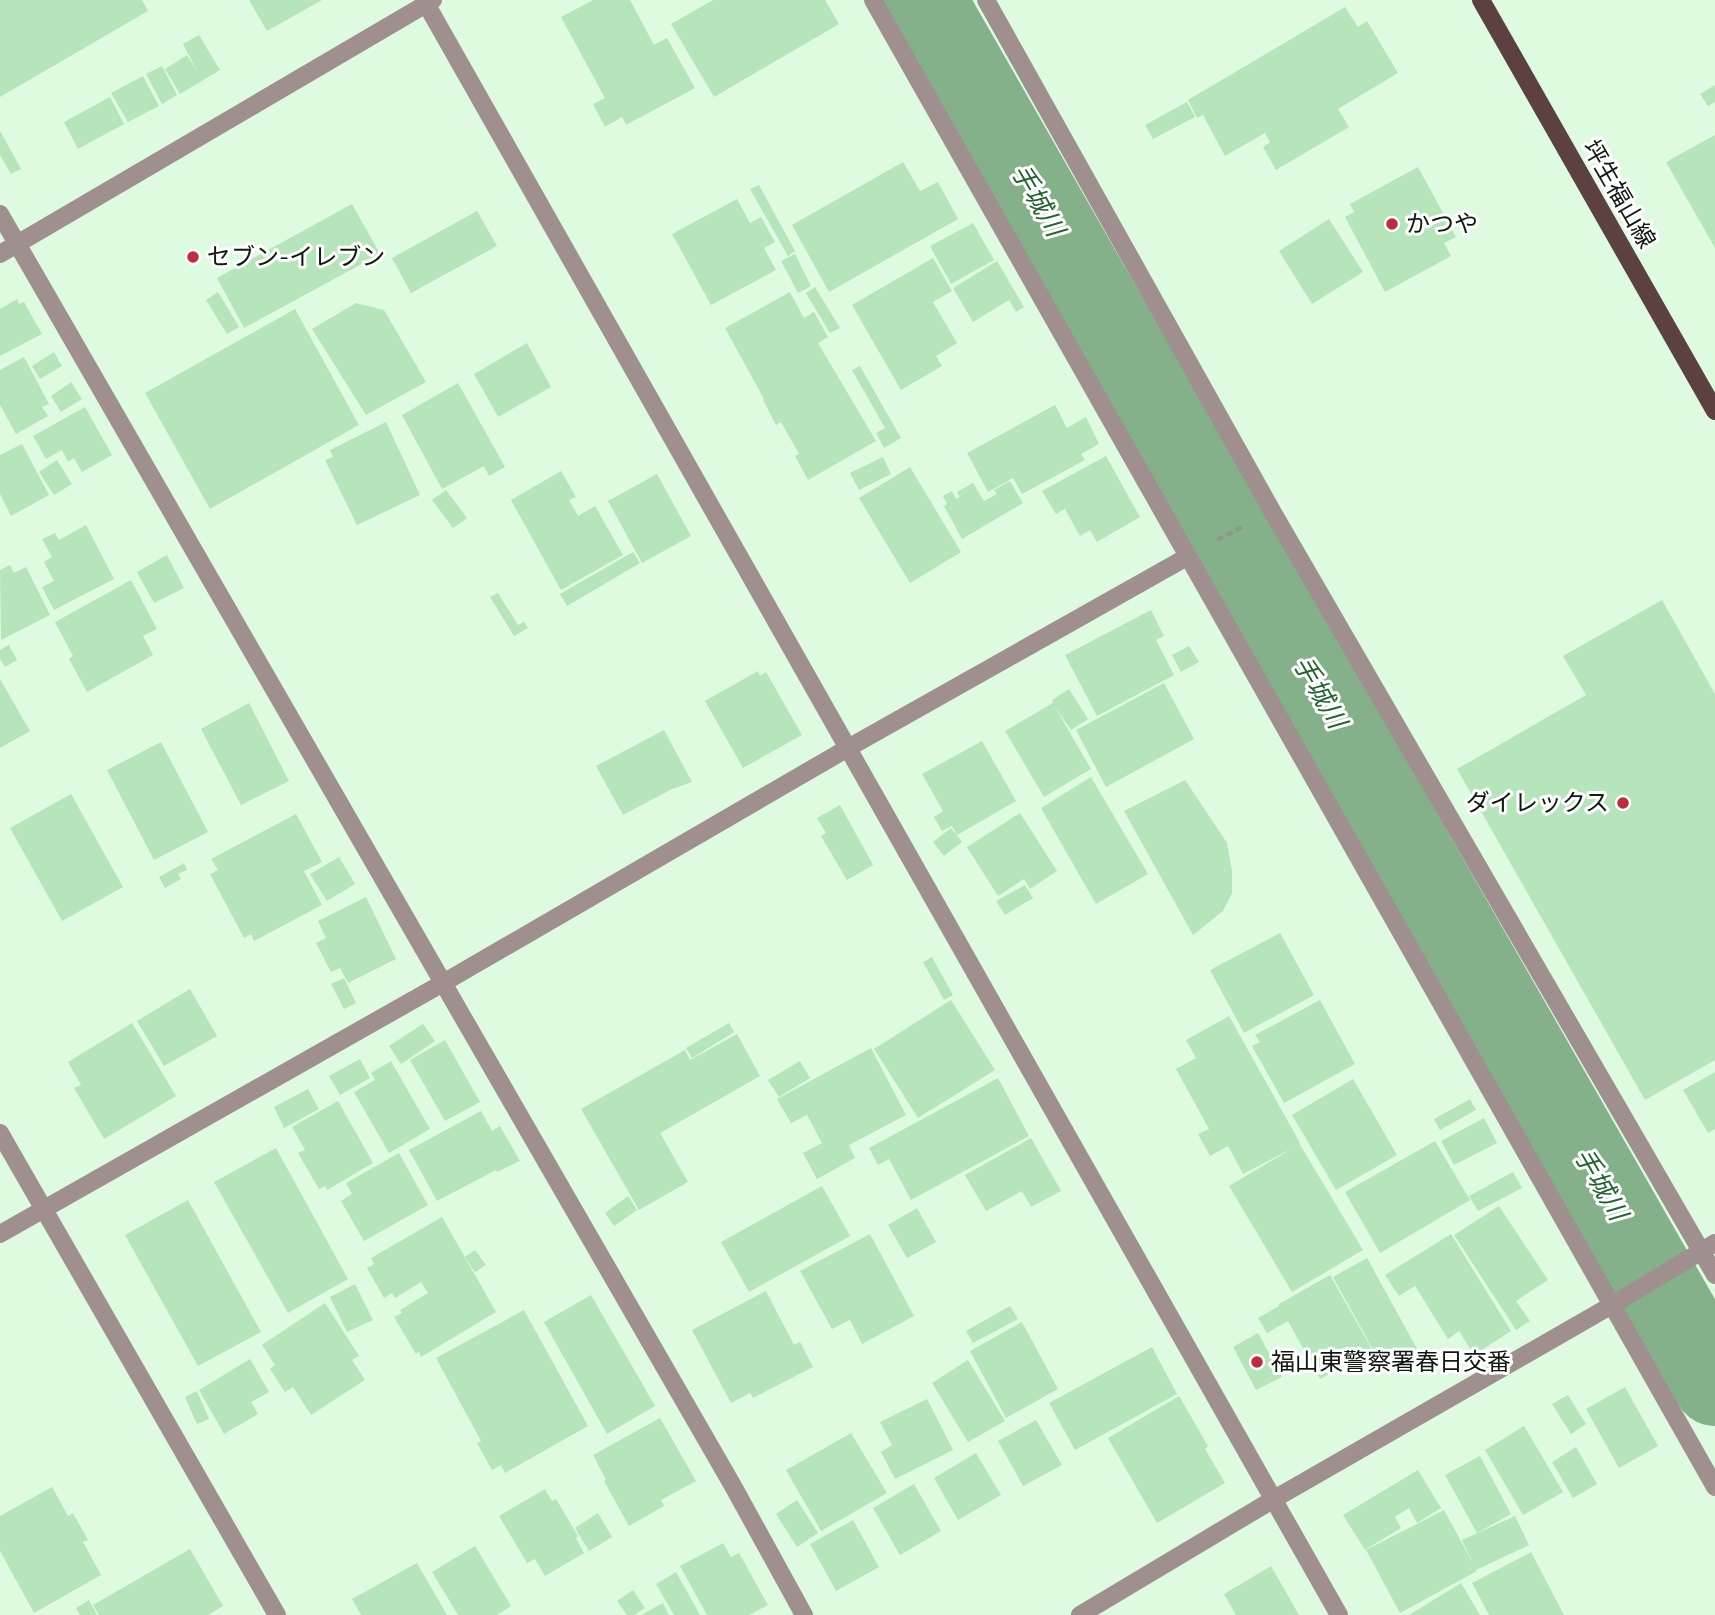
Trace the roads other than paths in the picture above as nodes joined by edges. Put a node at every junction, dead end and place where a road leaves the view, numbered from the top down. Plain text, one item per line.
1 (873, 0) edge
2 (986, 0) edge
3 (1481, 0) edge
4 (428, 1) edge
5 (0, 215) edge
6 (17, 245) junction
7 (0, 254) edge
8 (1715, 411) edge
9 (1187, 556) junction
10 (848, 748) junction
11 (443, 983) junction
12 (0, 1133) edge
13 (44, 1210) junction
14 (0, 1234) edge
15 (1701, 1250) edge
16 (1715, 1275) edge
17 (1612, 1304) junction
18 (1715, 1487) edge
19 (1274, 1499) junction
20 (277, 1615) edge
21 (804, 1615) edge
22 (1080, 1615) edge
23 (1339, 1615) edge

1 - 9 street
2 - 15 street
3 - 8 main road, 坪生福山線
4 - 6 street
4 - 10 street
5 - 6 street
6 - 7 street
6 - 11 street
9 - 10 street
9 - 17 street
10 - 11 street
10 - 19 street
11 - 13 street
11 - 21 street
12 - 13 street
13 - 14 street
13 - 20 street
15 - 16 street
15 - 17 street
17 - 18 street
17 - 19 street
19 - 22 street
19 - 23 street

